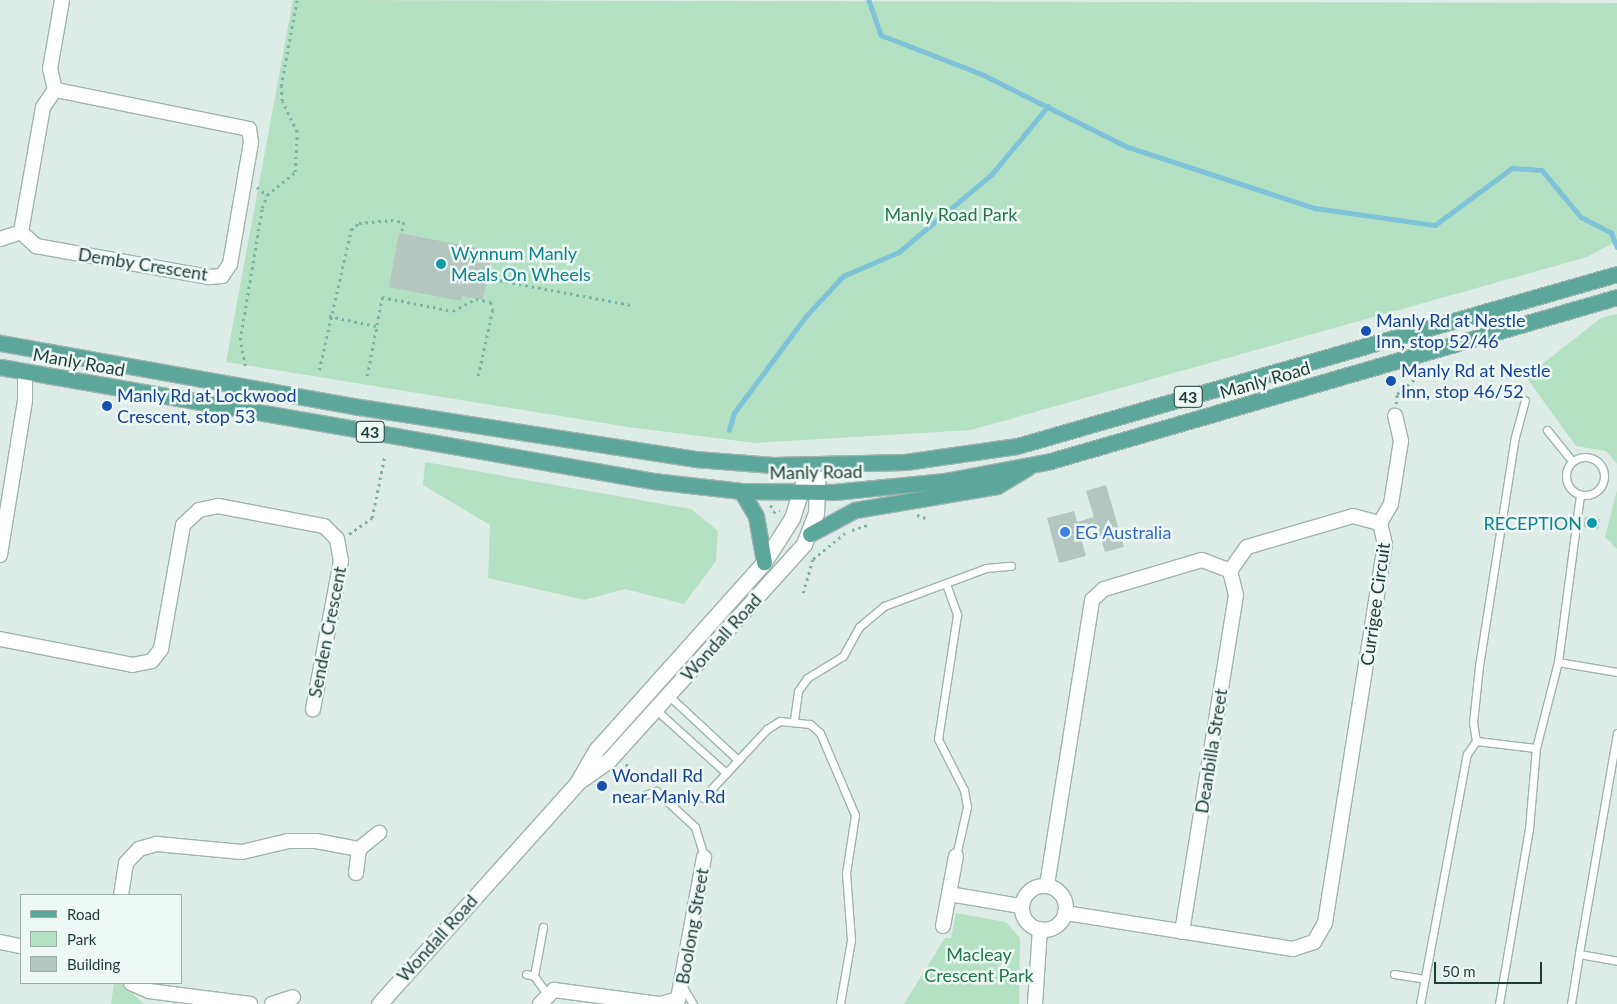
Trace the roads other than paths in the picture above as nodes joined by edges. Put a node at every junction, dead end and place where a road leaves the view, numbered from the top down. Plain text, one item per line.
1 (62, 0) edge
2 (55, 90) junction
3 (21, 232) junction
4 (0, 239) edge
5 (1617, 274) edge
6 (1617, 297) edge
7 (0, 343) edge
8 (0, 367) edge
9 (25, 371) junction
10 (1525, 400) dead end
11 (1395, 416) road end
12 (1547, 430) dead end
13 (1572, 461) junction
14 (814, 465) junction
15 (1030, 466) junction
16 (740, 491) junction
17 (801, 493) junction
18 (818, 493) junction
19 (1580, 495) junction
20 (1380, 523) junction
21 (810, 534) junction
22 (0, 555) edge
23 (764, 562) junction
24 (1011, 566) dead end
25 (1230, 570) junction
26 (946, 584) junction
27 (0, 639) edge
28 (1558, 662) junction
29 (1617, 672) edge
30 (668, 695) junction
31 (313, 709) dead end
32 (655, 710) junction
33 (794, 720) junction
34 (1617, 733) edge
35 (1476, 741) junction
36 (1536, 748) junction
37 (738, 760) junction
38 (726, 773) junction
39 (576, 783) junction
40 (645, 795) dead end
41 (703, 798) dead end
42 (379, 833) dead end
43 (359, 849) junction
44 (956, 856) joint
45 (704, 858) joint
46 (356, 873) dead end
47 (1047, 886) junction
48 (120, 894) edge
49 (949, 894) junction
50 (1021, 906) junction
51 (1065, 913) junction
52 (943, 926) dead end
53 (543, 927) dead end
54 (1040, 930) junction
55 (1182, 932) junction
56 (0, 942) edge
57 (20, 946) edge
58 (1579, 954) junction
59 (1617, 961) edge
60 (526, 974) dead end
61 (1394, 974) dead end
62 (534, 976) junction
63 (1425, 979) junction
64 (133, 984) edge
65 (683, 987) junction
66 (293, 997) dead end
67 (544, 1000) edge
68 (250, 1004) edge
69 (272, 1004) edge
70 (378, 1004) edge
71 (693, 1004) edge
72 (840, 1004) edge
73 (1035, 1004) edge
74 (1420, 1004) edge
75 (1499, 1004) edge
76 (1572, 1004) edge

1 - 2 street
2 - 3 street
2 - 3 street, Demby Crescent
3 - 4 street
5 - 14 main road, Manly Road / 43
6 - 15 main road, Manly Road / 43
7 - 14 main road, Manly Road / 43
8 - 9 main road, Manly Road / 43
9 - 16 main road, Manly Road / 43
9 - 22 street
10 - 35 lane
11 - 20 street
12 - 13 lane
13 - 19 lane
13 - 19 lane
14 - 17 main road, Wondall Road
14 - 18 main road
15 - 18 main road, Manly Road / 43
15 - 21 main road
16 - 17 main road, Manly Road / 43
16 - 23 main road
17 - 18 main road, Manly Road / 43
17 - 23 main road, Wondall Road
18 - 21 main road
19 - 28 lane
20 - 25 street, Currigee Circuit
20 - 55 street, Currigee Circuit
21 - 30 main road, Wondall Road
23 - 39 main road, Wondall Road
24 - 26 lane
25 - 47 street
25 - 55 street, Deanbilla Street
26 - 33 lane
26 - 44 lane
27 - 31 street, Senden Crescent
28 - 29 lane
28 - 36 lane
30 - 32 main road, Wondall Road
30 - 37 lane
32 - 38 lane
32 - 39 main road, Wondall Road
33 - 37 lane
33 - 72 lane
34 - 58 lane
35 - 36 lane
35 - 63 lane
36 - 75 lane
37 - 38 lane
38 - 41 lane
39 - 70 main road, Wondall Road
40 - 45 lane
42 - 43 street
43 - 46 street
43 - 48 street
44 - 49 street
45 - 65 street, Boolong Street
47 - 50 street
47 - 51 street
49 - 50 street
49 - 52 street
50 - 54 street
51 - 54 street
51 - 55 street, Currigee Circuit
53 - 62 lane
54 - 73 street
56 - 57 street
58 - 59 lane
58 - 76 lane
60 - 62 lane
61 - 63 lane
62 - 67 lane
63 - 74 lane
64 - 68 street
65 - 67 street, Boolong Street
65 - 71 lane
66 - 69 street

